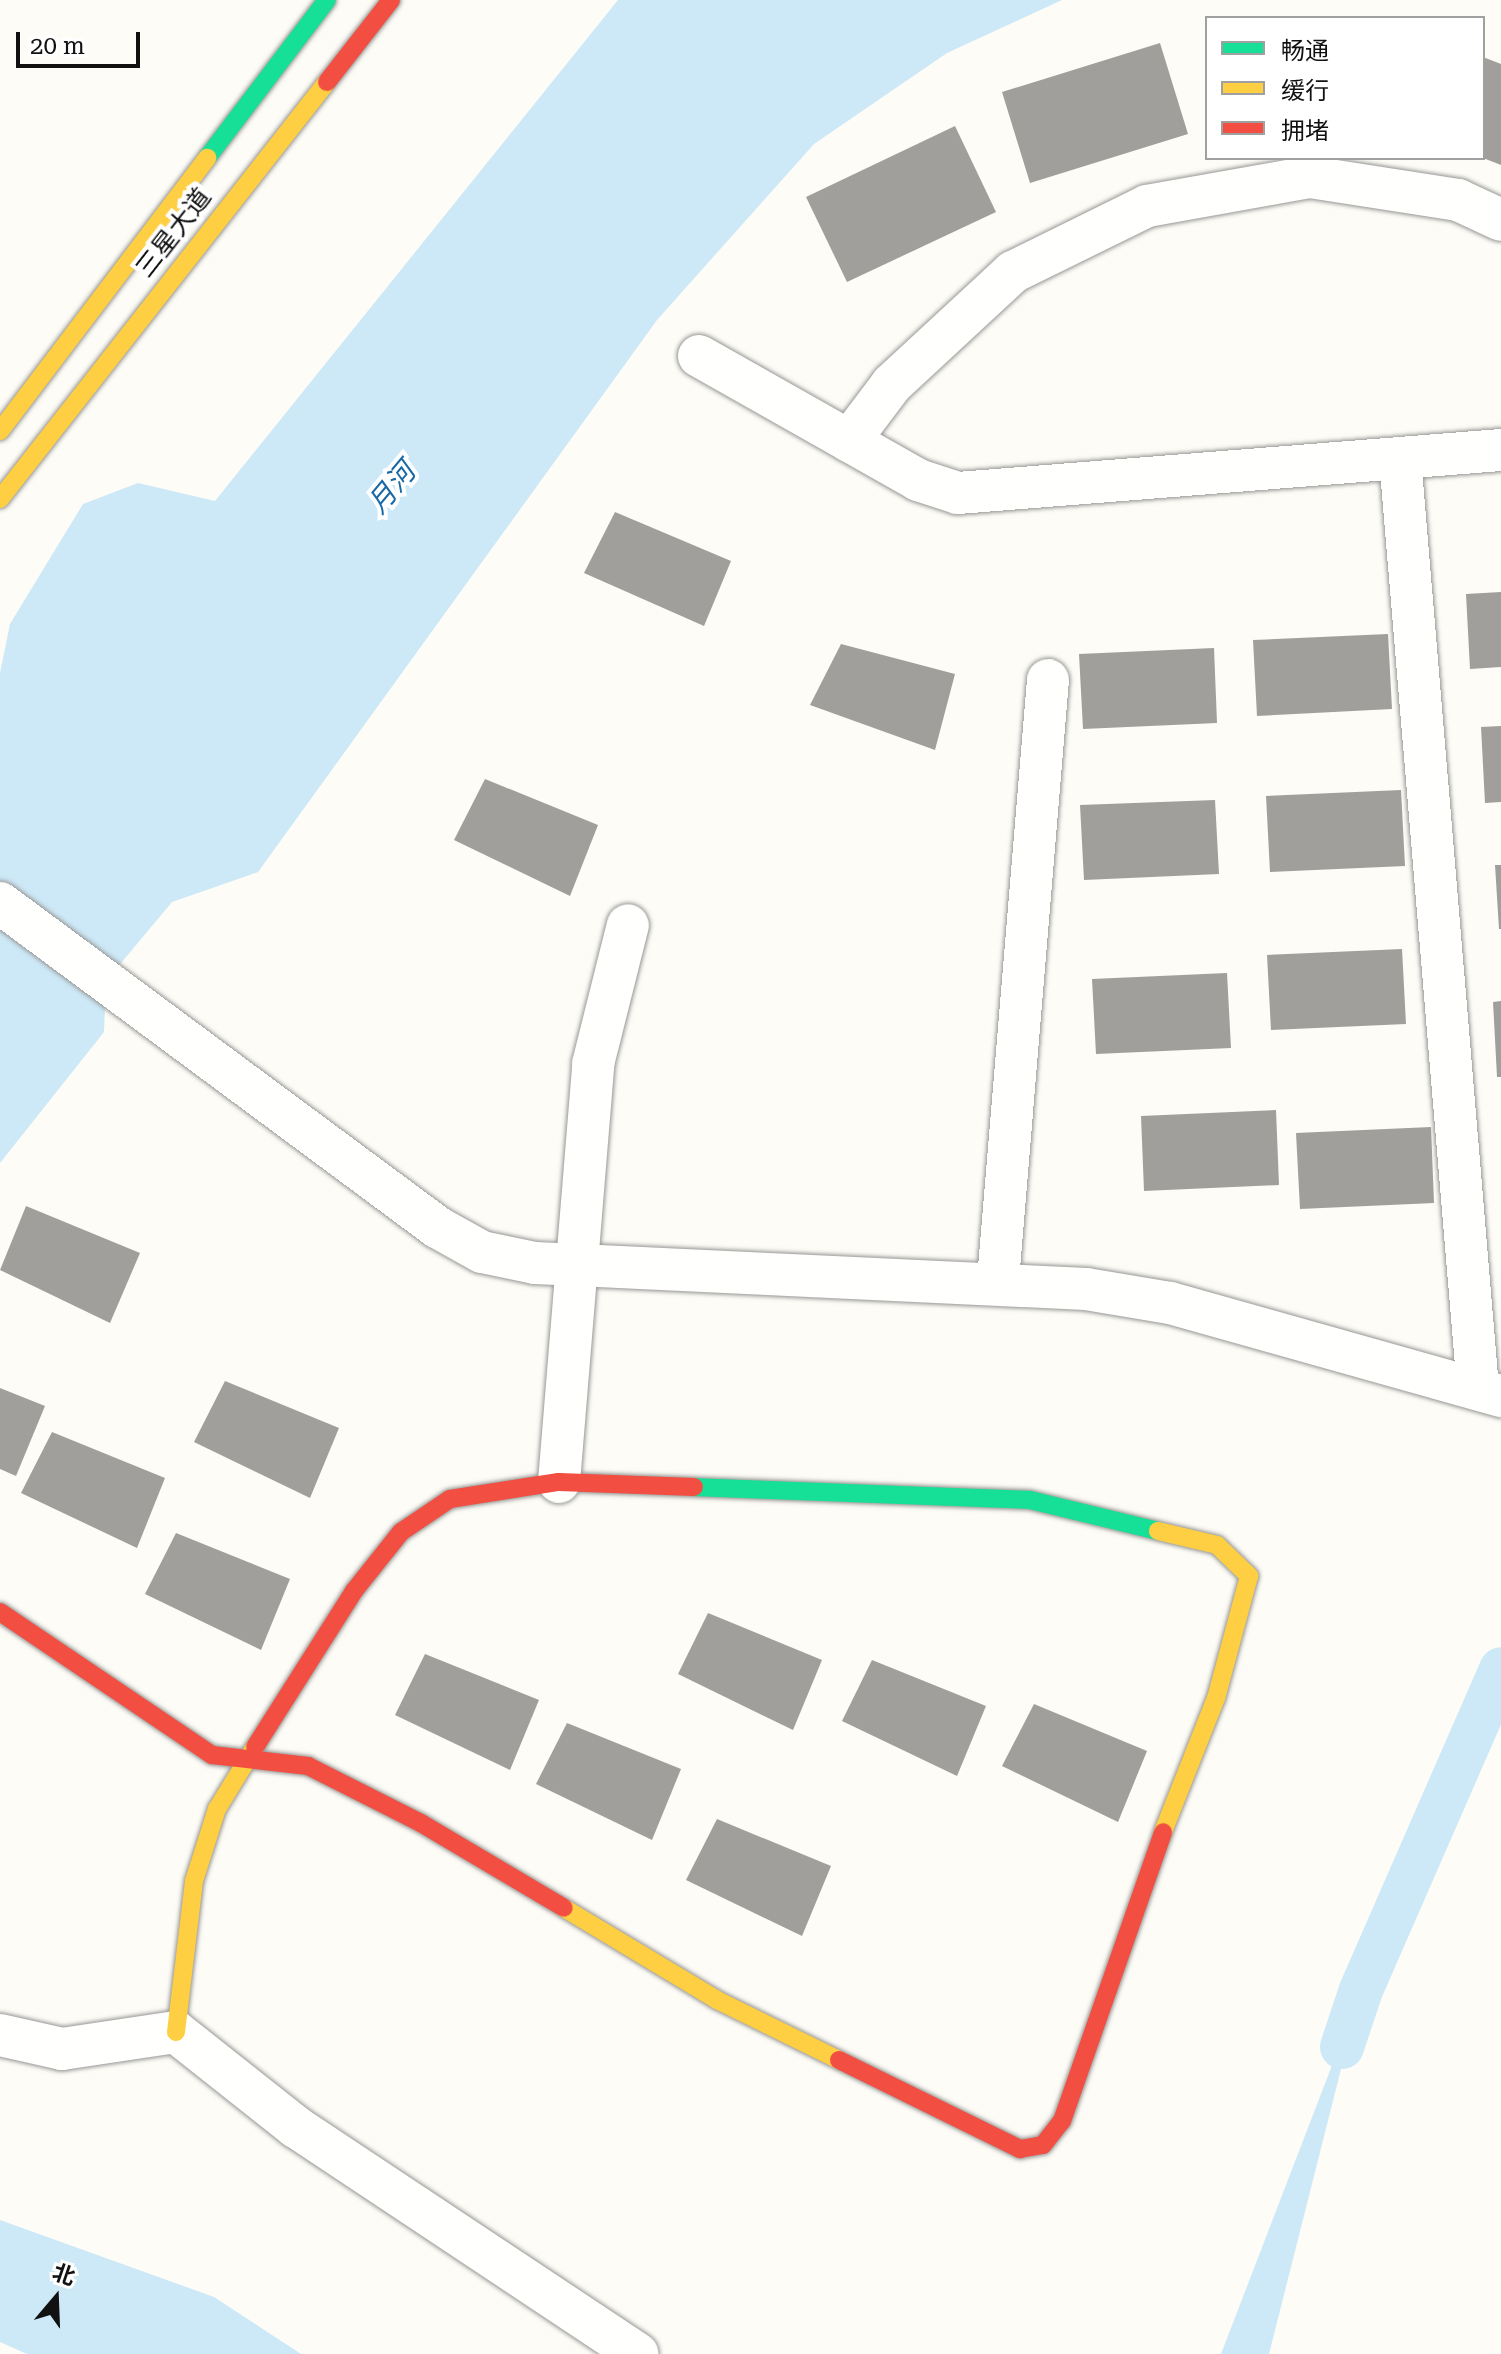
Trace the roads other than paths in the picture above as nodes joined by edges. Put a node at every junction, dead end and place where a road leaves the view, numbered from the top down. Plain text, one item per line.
1 (327, 0) edge
2 (391, 0) edge
3 (1501, 220) edge
4 (699, 356) dead end
5 (0, 431) edge
6 (849, 441) junction
7 (1501, 450) edge
8 (12, 455) edge
9 (1400, 458) junction
10 (0, 499) edge
11 (1048, 680) dead end
12 (0, 903) edge
13 (628, 925) dead end
14 (576, 1265) junction
15 (998, 1280) junction
16 (1490, 1393) edge
17 (559, 1482) junction
18 (0, 1612) edge
19 (247, 1759) junction
20 (176, 2032) junction
21 (0, 2035) edge
22 (638, 2354) edge

1 - 5 street, 三星大道
2 - 8 street, 三星大道
3 - 6 street
4 - 6 street
6 - 9 street
7 - 9 street
8 - 10 street, 三星大道
9 - 16 street
11 - 15 street
12 - 14 street
13 - 14 street
14 - 15 street
14 - 17 street
15 - 16 street
17 - 19 street
17 - 19 street
18 - 19 street
19 - 20 street
20 - 21 street
20 - 22 street

